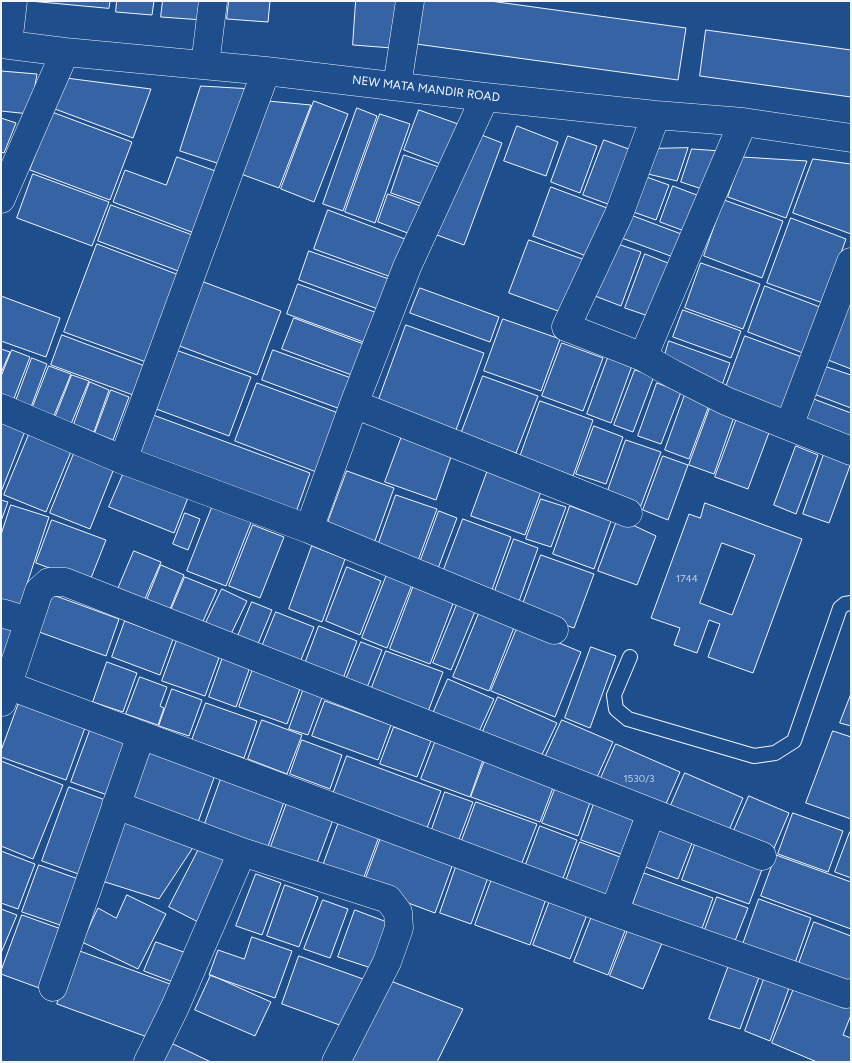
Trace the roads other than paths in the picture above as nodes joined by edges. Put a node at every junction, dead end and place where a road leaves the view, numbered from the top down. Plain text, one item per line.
1 (13, 1) edge
2 (214, 1) edge
3 (410, 1) edge
4 (5, 44) edge
5 (65, 52) junction
6 (205, 65) junction
7 (266, 70) junction
8 (397, 86) junction
9 (486, 97) junction
10 (656, 115) junction
11 (743, 122) junction
12 (851, 138) edge
13 (1, 199) edge
14 (851, 262) edge
15 (643, 357) junction
16 (354, 404) junction
17 (1, 408) edge
18 (789, 426) junction
19 (851, 451) edge
20 (123, 460) junction
21 (628, 512) dead end
22 (309, 529) junction
23 (851, 603) edge
24 (1, 613) edge
25 (28, 621) junction
26 (554, 630) dead end
27 (630, 657) dead end
28 (4, 694) edge
29 (141, 735) junction
30 (116, 805) junction
31 (651, 813) junction
32 (242, 852) junction
33 (762, 856) dead end
34 (614, 912) junction
35 (53, 987) dead end
36 (851, 993) edge
37 (148, 1062) edge
38 (336, 1062) edge

1 - 4 street
2 - 6 street
3 - 8 street
4 - 5 street, NEW MATA MANDIR ROAD
5 - 6 street, NEW MATA MANDIR ROAD
5 - 13 street
6 - 7 street, NEW MATA MANDIR ROAD
7 - 8 street, NEW MATA MANDIR ROAD
7 - 20 street
8 - 9 street, NEW MATA MANDIR ROAD
9 - 10 street, NEW MATA MANDIR ROAD
9 - 16 street
10 - 11 street, NEW MATA MANDIR ROAD
10 - 15 street
11 - 12 street, NEW MATA MANDIR ROAD
11 - 15 street
14 - 18 street
15 - 18 street
16 - 21 street
16 - 22 street
17 - 20 street
18 - 19 street
20 - 22 street
22 - 26 street
23 - 27 lane
24 - 25 street
25 - 28 street
25 - 31 street
28 - 29 street
29 - 30 street
29 - 34 street
30 - 32 street
30 - 35 street
31 - 33 street
31 - 34 street
32 - 37 street
32 - 38 street
34 - 36 street

